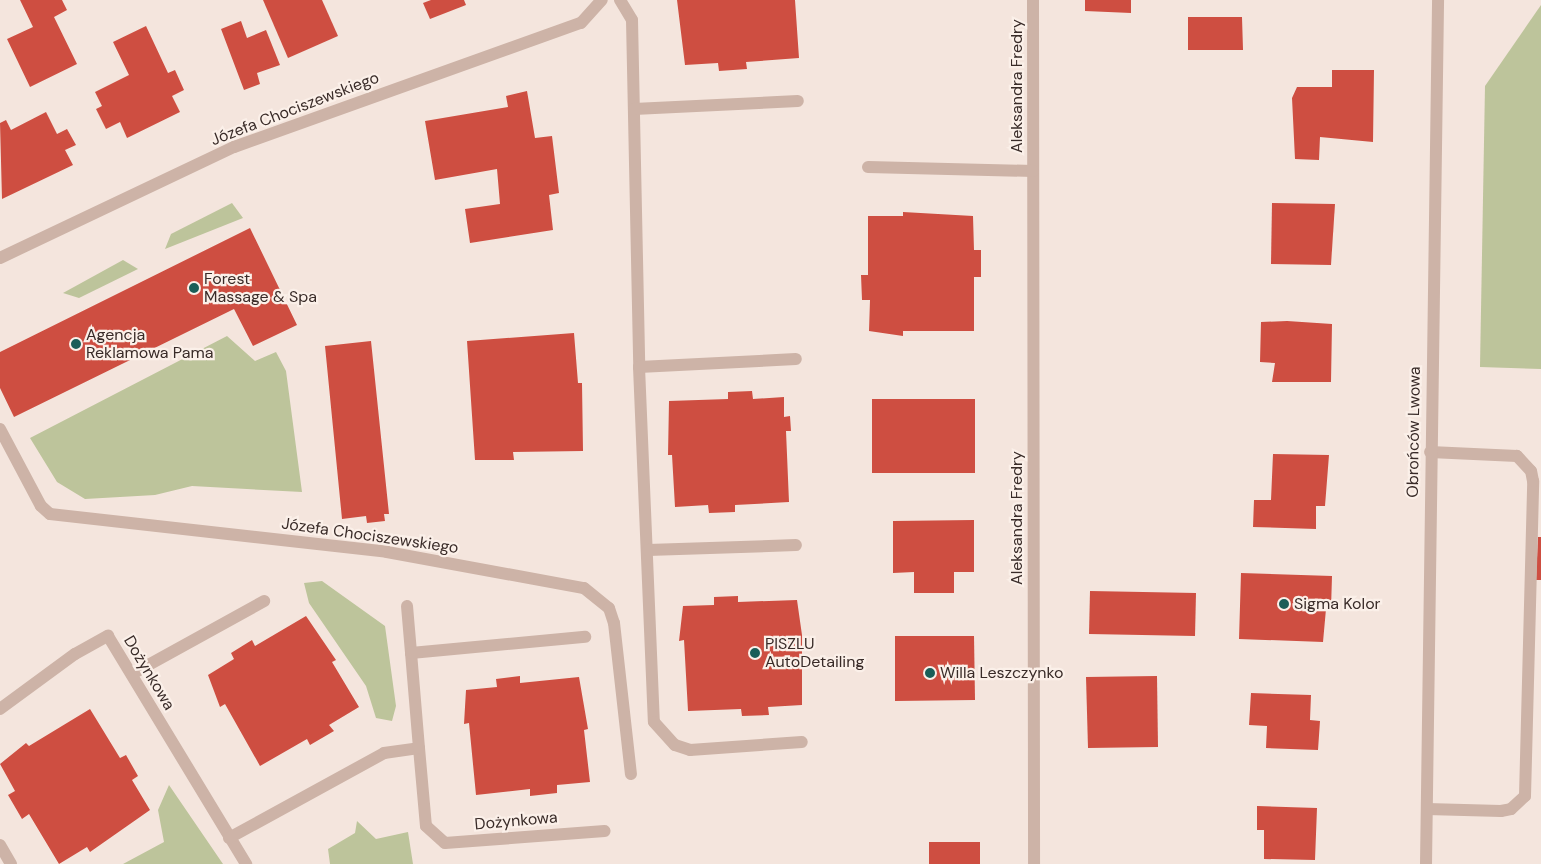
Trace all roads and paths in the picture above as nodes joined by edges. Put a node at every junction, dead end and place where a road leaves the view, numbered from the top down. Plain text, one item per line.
1 (602, 0) edge
2 (620, 0) edge
3 (1033, 0) edge
4 (1438, 0) edge
5 (798, 101) dead end
6 (634, 109) junction
7 (868, 167) dead end
8 (1033, 171) junction
9 (0, 258) edge
10 (796, 359) dead end
11 (639, 366) junction
12 (0, 429) edge
13 (1430, 452) junction
14 (796, 546) dead end
15 (648, 550) junction
16 (264, 601) dead end
17 (407, 606) dead end
18 (585, 637) dead end
19 (411, 653) junction
20 (132, 674) junction
21 (0, 709) edge
22 (802, 742) dead end
23 (419, 748) junction
24 (631, 774) dead end
25 (1427, 809) junction
26 (605, 831) dead end
27 (229, 838) junction
28 (0, 845) edge
29 (11, 864) edge
30 (246, 864) edge
31 (1034, 864) edge
32 (1426, 864) edge

1 - 9 street, Józefa Chociszewskiego
2 - 6 street
3 - 8 street, Aleksandra Fredry
4 - 13 street, Obrońców Lwowa
5 - 6 street
6 - 11 street
7 - 8 street, Aleksandra Fredry
8 - 31 street, Aleksandra Fredry
10 - 11 street
11 - 15 street
12 - 24 street, Józefa Chociszewskiego
13 - 25 street, Obrońców Lwowa
13 - 25 street
14 - 15 street
15 - 22 street
16 - 20 street
17 - 19 street, Dożynkowa
18 - 19 street
19 - 23 street, Dożynkowa
20 - 21 street, Dożynkowa
20 - 27 street, Dożynkowa
23 - 26 street, Dożynkowa
23 - 27 street
25 - 32 street, Obrońców Lwowa
27 - 30 street, Dożynkowa
28 - 29 street

